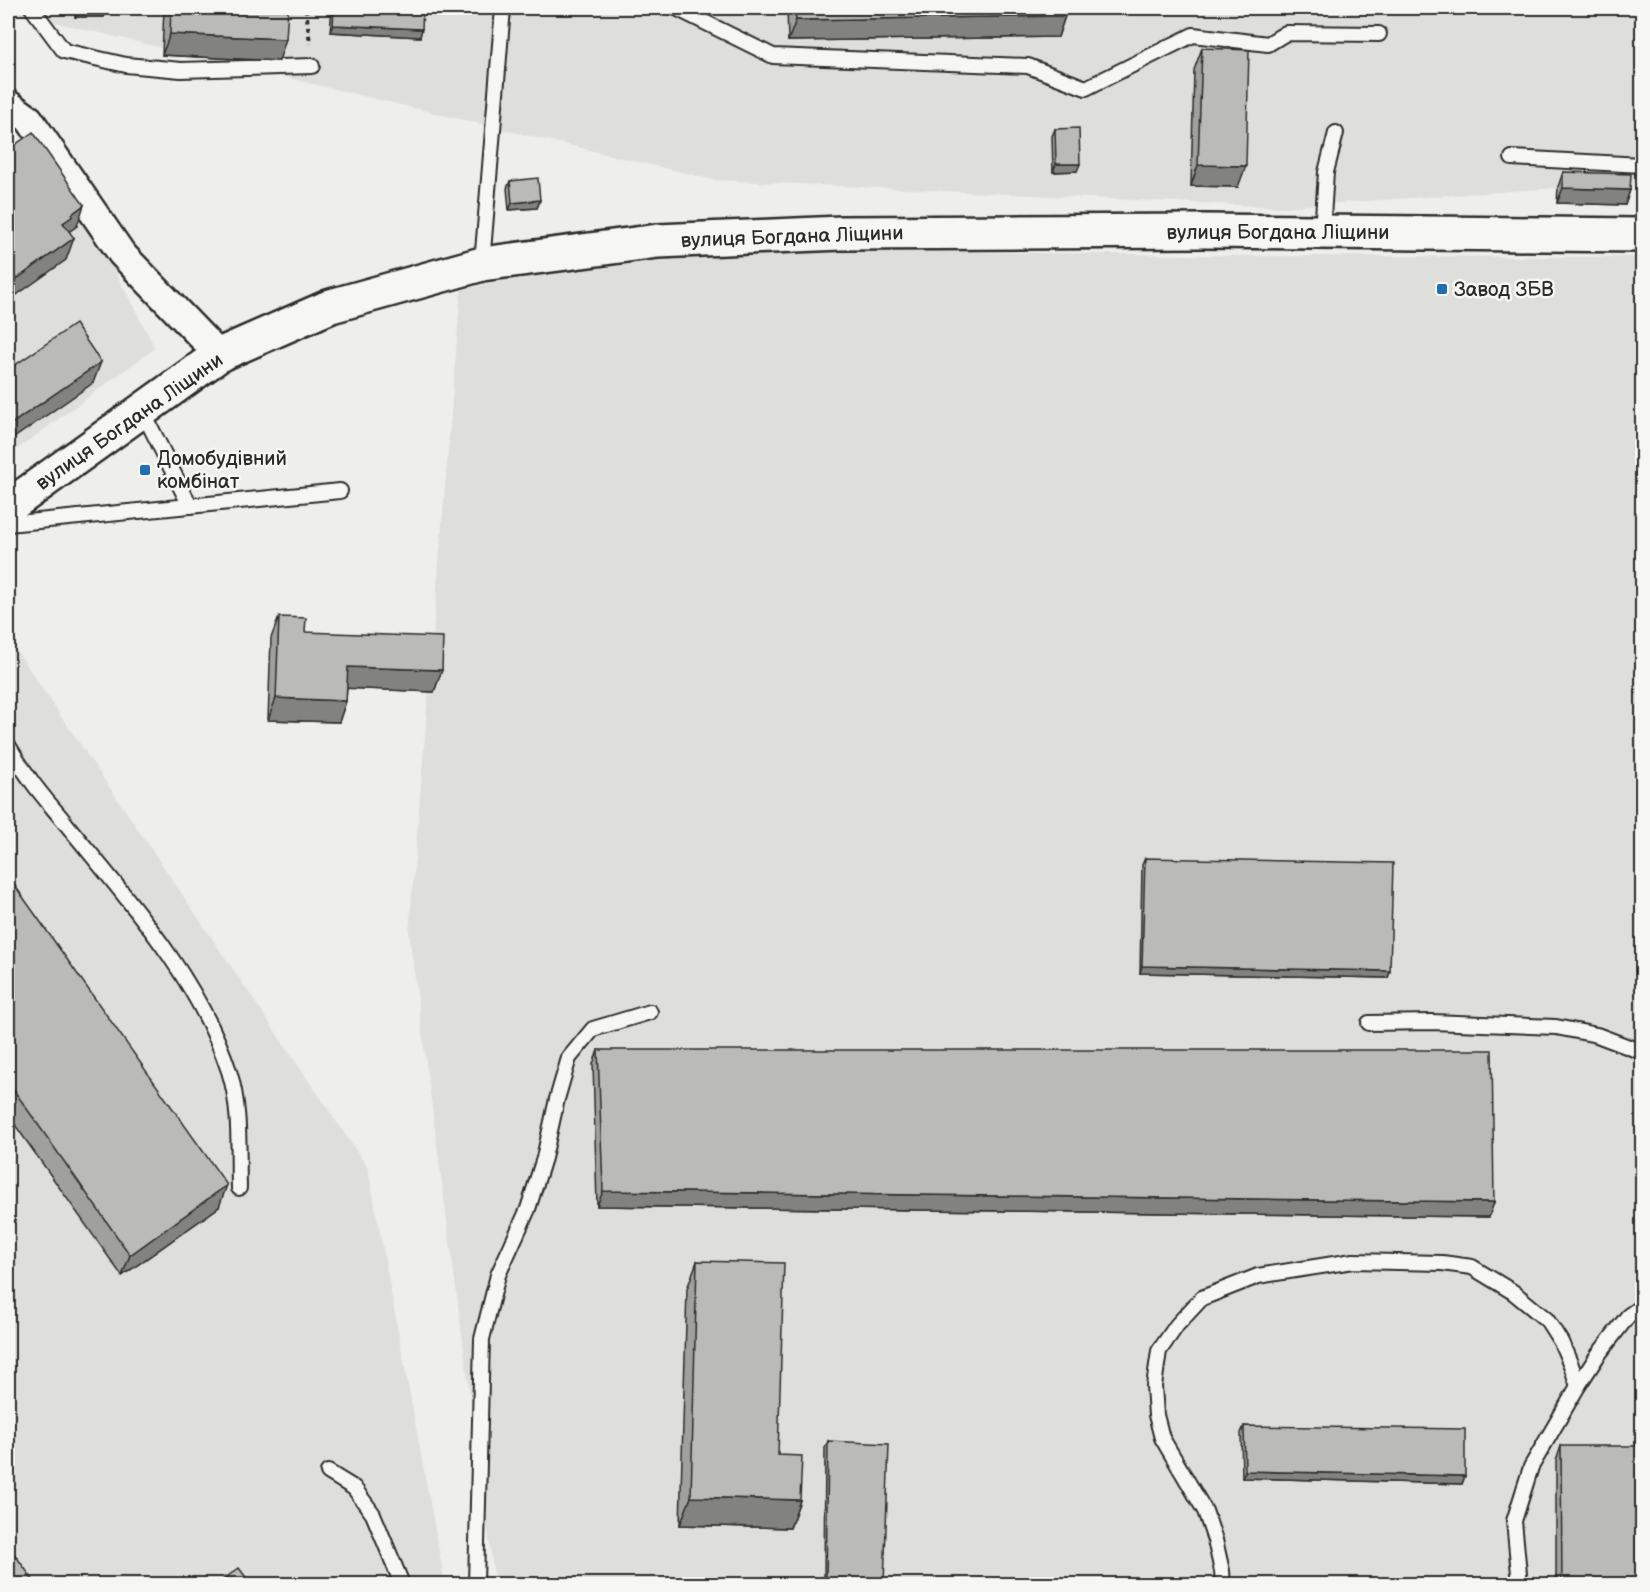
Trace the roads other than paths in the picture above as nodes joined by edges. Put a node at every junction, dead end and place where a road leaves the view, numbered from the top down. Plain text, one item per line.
1 (32, 8) edge
2 (504, 8) edge
3 (676, 8) edge
4 (1379, 34) dead end
5 (312, 66) road end
6 (8, 104) edge
7 (1336, 133) dead end
8 (1512, 158) dead end
9 (1642, 165) edge
10 (1322, 232) junction
11 (1642, 235) edge
12 (482, 264) junction
13 (219, 355) junction
14 (142, 410) junction
15 (340, 491) dead end
16 (190, 506) junction
17 (8, 507) edge
18 (8, 524) edge
19 (8, 745) edge
20 (650, 1012) dead end
21 (1369, 1023) dead end
22 (1642, 1052) edge
23 (238, 1188) dead end
24 (1642, 1306) edge
25 (1578, 1386) junction
26 (328, 1472) dead end
27 (402, 1584) edge
28 (476, 1584) edge
29 (1223, 1584) edge
30 (1520, 1584) edge

1 - 5 lane
2 - 12 lane
3 - 4 lane
6 - 13 street
7 - 10 lane
8 - 9 lane
10 - 11 main road, вулиця Богдана Ліщини
10 - 12 main road, вулиця Богдана Ліщини
12 - 13 main road, вулиця Богдана Ліщини
13 - 14 main road, вулиця Богдана Ліщини
14 - 16 lane
14 - 17 main road, вулиця Богдана Ліщини
15 - 16 lane
16 - 18 lane
19 - 23 lane
20 - 28 lane
21 - 22 lane
24 - 25 lane
25 - 29 lane
25 - 30 lane
26 - 27 lane

